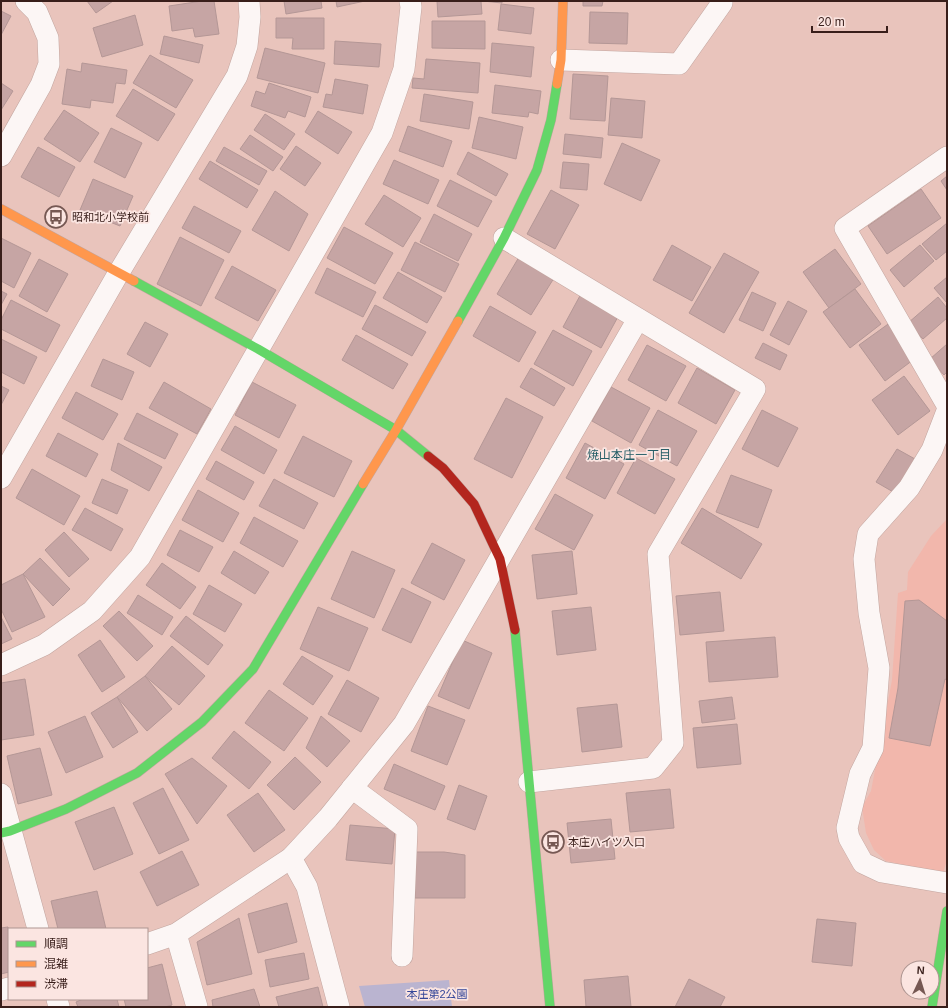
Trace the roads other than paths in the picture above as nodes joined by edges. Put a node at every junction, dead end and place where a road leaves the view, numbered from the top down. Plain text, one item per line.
1 (26, 1) edge
2 (249, 1) edge
3 (410, 1) edge
4 (563, 1) edge
5 (722, 1) edge
6 (561, 60) junction
7 (1, 156) edge
8 (947, 157) edge
9 (1, 209) edge
10 (504, 238) junction
11 (118, 274) junction
12 (638, 319) junction
13 (258, 349) junction
14 (947, 405) edge
15 (947, 411) edge
16 (396, 430) junction
17 (1, 478) edge
18 (500, 559) junction
19 (1, 664) edge
20 (529, 782) junction
21 (352, 788) junction
22 (1, 794) edge
23 (6, 832) edge
24 (291, 858) junction
25 (947, 883) edge
26 (947, 911) edge
27 (38, 928) edge
28 (176, 934) junction
29 (148, 944) edge
30 (402, 956) dead end
31 (197, 1007) edge
32 (339, 1007) edge
33 (550, 1007) edge
34 (932, 1007) edge

1 - 7 street
2 - 11 street
3 - 13 street
4 - 6 street
5 - 6 street
6 - 10 street
8 - 14 street
9 - 11 street
10 - 12 street
10 - 16 street
11 - 13 street
11 - 17 street
12 - 18 street
12 - 20 street
13 - 16 street
13 - 19 street
15 - 25 street
16 - 18 street
16 - 23 street
18 - 20 street
18 - 21 street
20 - 33 street
21 - 24 street
21 - 30 street
22 - 23 street
23 - 27 street
24 - 28 street
24 - 32 street
26 - 34 street
28 - 29 street
28 - 31 street

